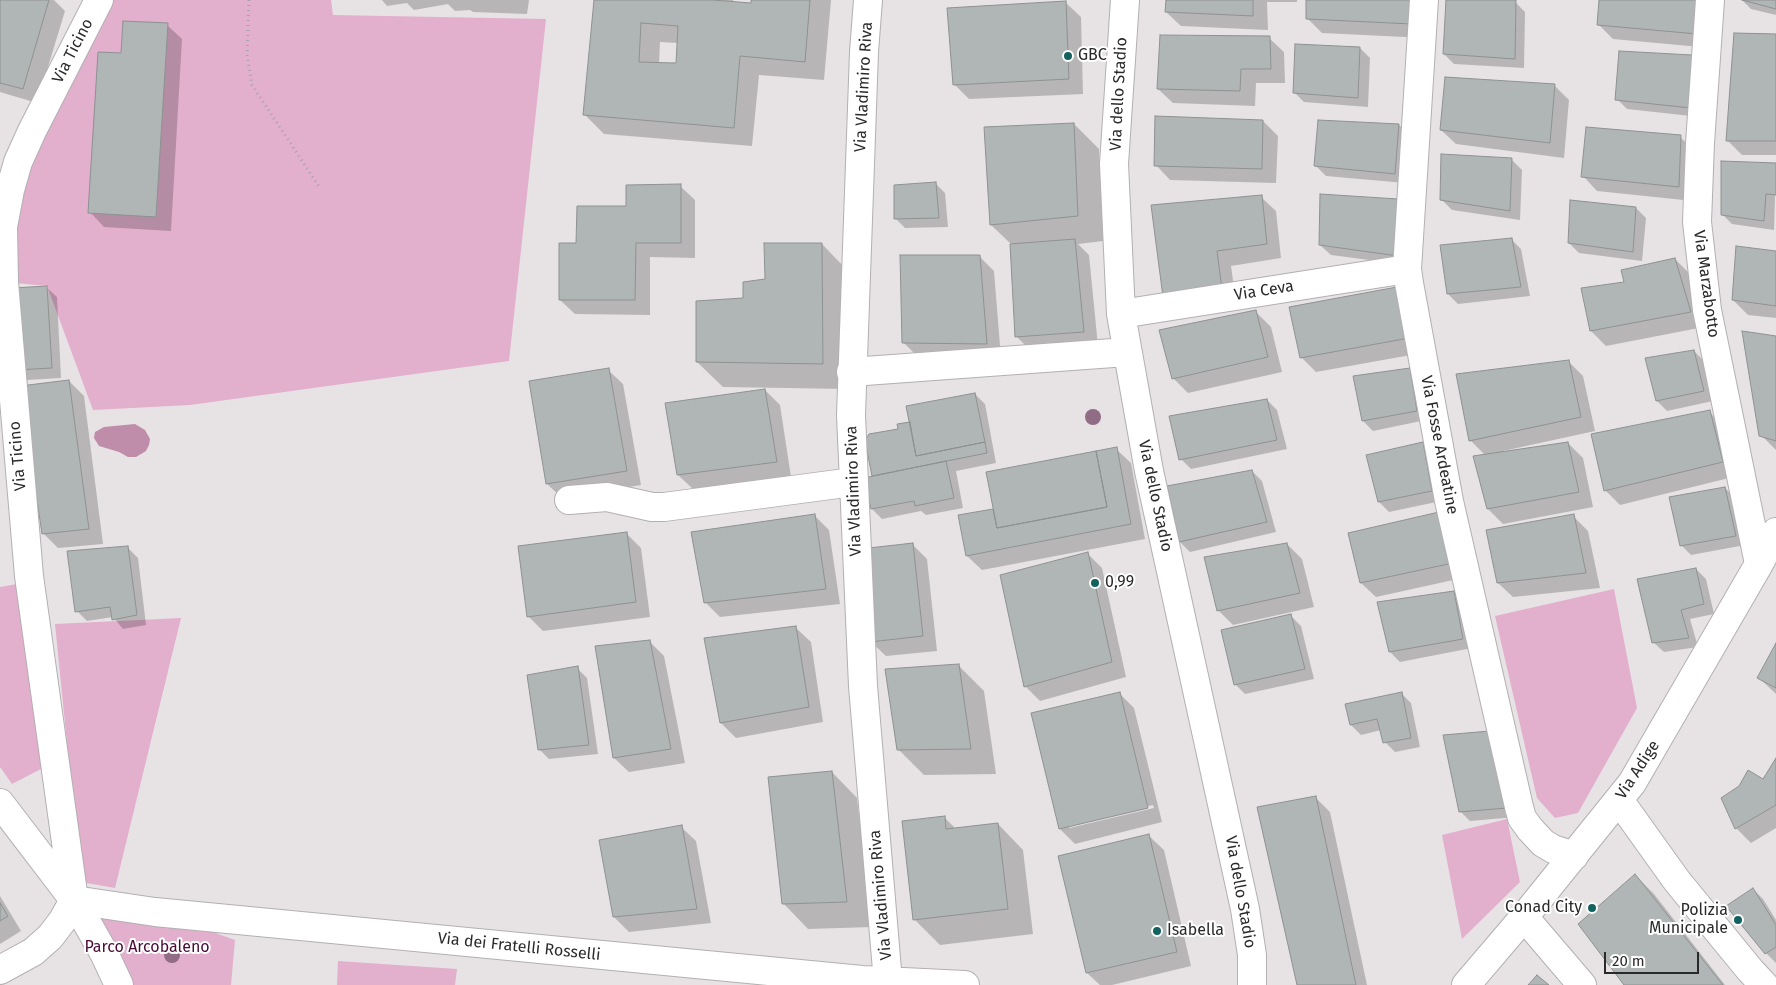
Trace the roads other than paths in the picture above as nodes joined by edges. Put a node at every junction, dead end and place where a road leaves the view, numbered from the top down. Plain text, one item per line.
1 (99, 0) edge
2 (868, 0) edge
3 (1124, 0) edge
4 (1424, 0) edge
5 (1710, 0) edge
6 (1407, 269) junction
7 (1122, 314) junction
8 (1127, 352) junction
9 (851, 372) junction
10 (853, 482) junction
11 (569, 500) dead end
12 (1776, 532) edge
13 (1759, 564) junction
14 (1619, 800) junction
15 (0, 803) edge
16 (1574, 856) junction
17 (74, 900) junction
18 (1524, 917) junction
19 (0, 970) edge
20 (888, 982) junction
21 (119, 985) edge
22 (965, 985) edge
23 (1252, 985) edge
24 (1466, 985) edge
25 (1582, 985) edge
26 (1764, 985) edge

1 - 17 street, Via Ticino
2 - 9 street, Via Vladimiro Riva
3 - 7 street, Via dello Stadio
4 - 6 street, Via Fosse Ardeatine
5 - 13 street, Via Marzabotto
6 - 7 street, Via Ceva
6 - 16 street, Via Fosse Ardeatine
7 - 8 street, Via dello Stadio
8 - 9 street
8 - 23 street, Via dello Stadio
9 - 10 street, Via Vladimiro Riva
10 - 11 street
10 - 20 street, Via Vladimiro Riva
12 - 13 street, Via Adige
13 - 14 street, Via Adige
14 - 16 street, Via Adige
14 - 26 street
15 - 17 street
16 - 18 street, Via Adige
17 - 19 street
17 - 20 street, Via dei Fratelli Rosselli
17 - 21 street
18 - 24 street, Via Adige
18 - 25 street
20 - 22 street, Via dei Fratelli Rosselli

